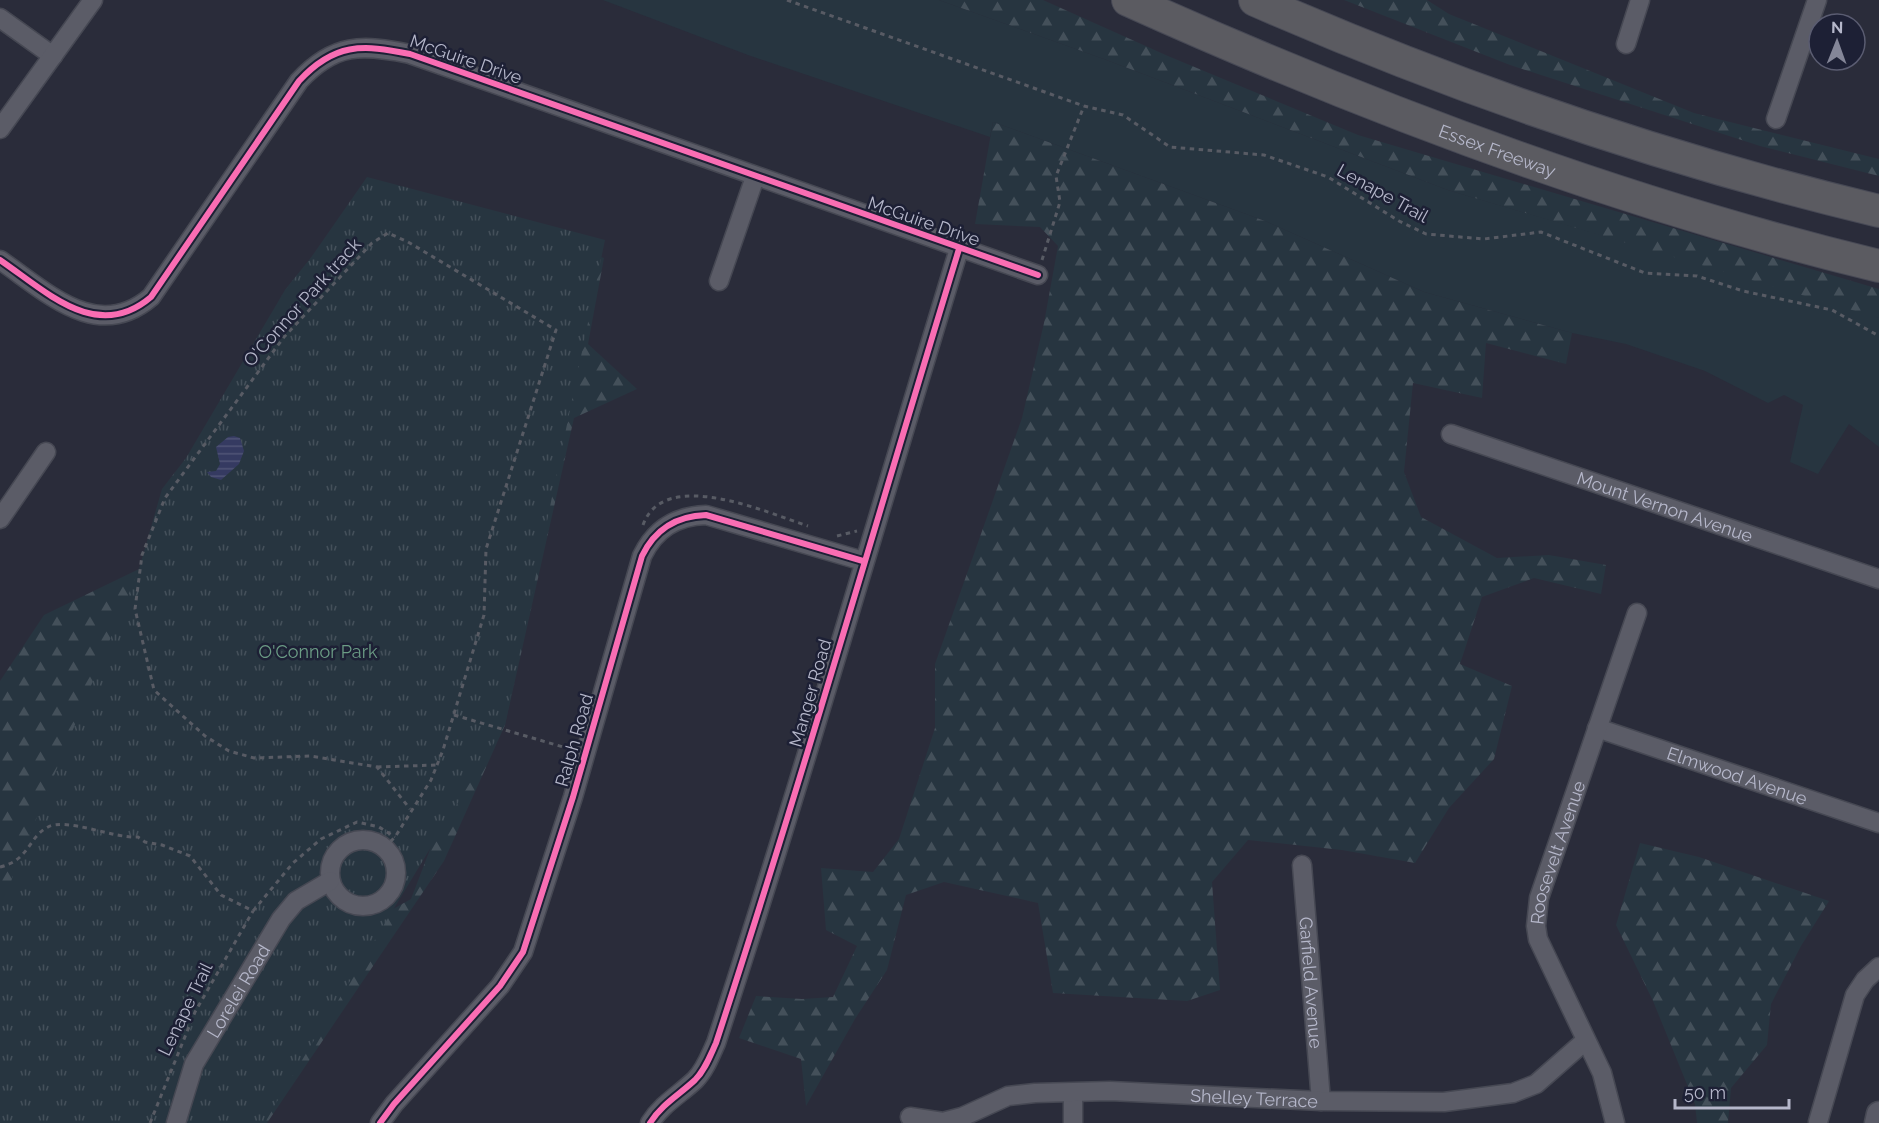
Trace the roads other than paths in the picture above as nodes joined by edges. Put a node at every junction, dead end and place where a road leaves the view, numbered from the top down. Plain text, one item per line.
1 (93, 0) edge
2 (1128, 0) edge
3 (1255, 0) edge
4 (1640, 0) edge
5 (1817, 0) edge
6 (0, 18) edge
7 (1626, 44) dead end
8 (53, 56) junction
9 (1776, 119) dead end
10 (0, 129) edge
11 (755, 177) junction
12 (1879, 212) edge
13 (959, 249) junction
14 (0, 260) edge
15 (1879, 266) edge
16 (1038, 275) road end
17 (720, 281) dead end
18 (1451, 434) dead end
19 (46, 452) dead end
20 (0, 519) edge
21 (863, 561) junction
22 (1879, 579) edge
23 (1636, 612) dead end
24 (1597, 728) junction
25 (1879, 823) edge
26 (1302, 865) dead end
27 (330, 881) junction
28 (1879, 967) edge
29 (1585, 1041) junction
30 (1073, 1093) junction
31 (1321, 1101) junction
32 (1879, 1114) edge
33 (910, 1117) dead end
34 (1818, 1122) edge
35 (176, 1123) edge
36 (380, 1123) edge
37 (650, 1123) edge
38 (1073, 1123) edge
39 (1614, 1123) edge
40 (1877, 1123) edge

1 - 8 street
2 - 15 highway, Essex Freeway
3 - 12 highway
4 - 7 street
5 - 9 street
6 - 8 street
8 - 10 street
11 - 13 street, McGuire Drive
11 - 14 street, McGuire Drive
11 - 17 street
13 - 16 street, McGuire Drive
13 - 21 street, Manger Road
18 - 22 street, Mount Vernon Avenue
19 - 20 street
21 - 36 street, Ralph Road
21 - 37 street, Manger Road
23 - 24 street, Roosevelt Avenue
24 - 25 street, Elmwood Avenue
24 - 29 street, Roosevelt Avenue
26 - 31 street, Garfield Avenue
27 - 27 street
27 - 35 street, Lorelei Road
28 - 34 street
29 - 31 street, Shelley Terrace
29 - 39 street, Roosevelt Avenue
30 - 31 street, Shelley Terrace
30 - 33 street, Shelley Terrace
30 - 38 street
32 - 40 main road

